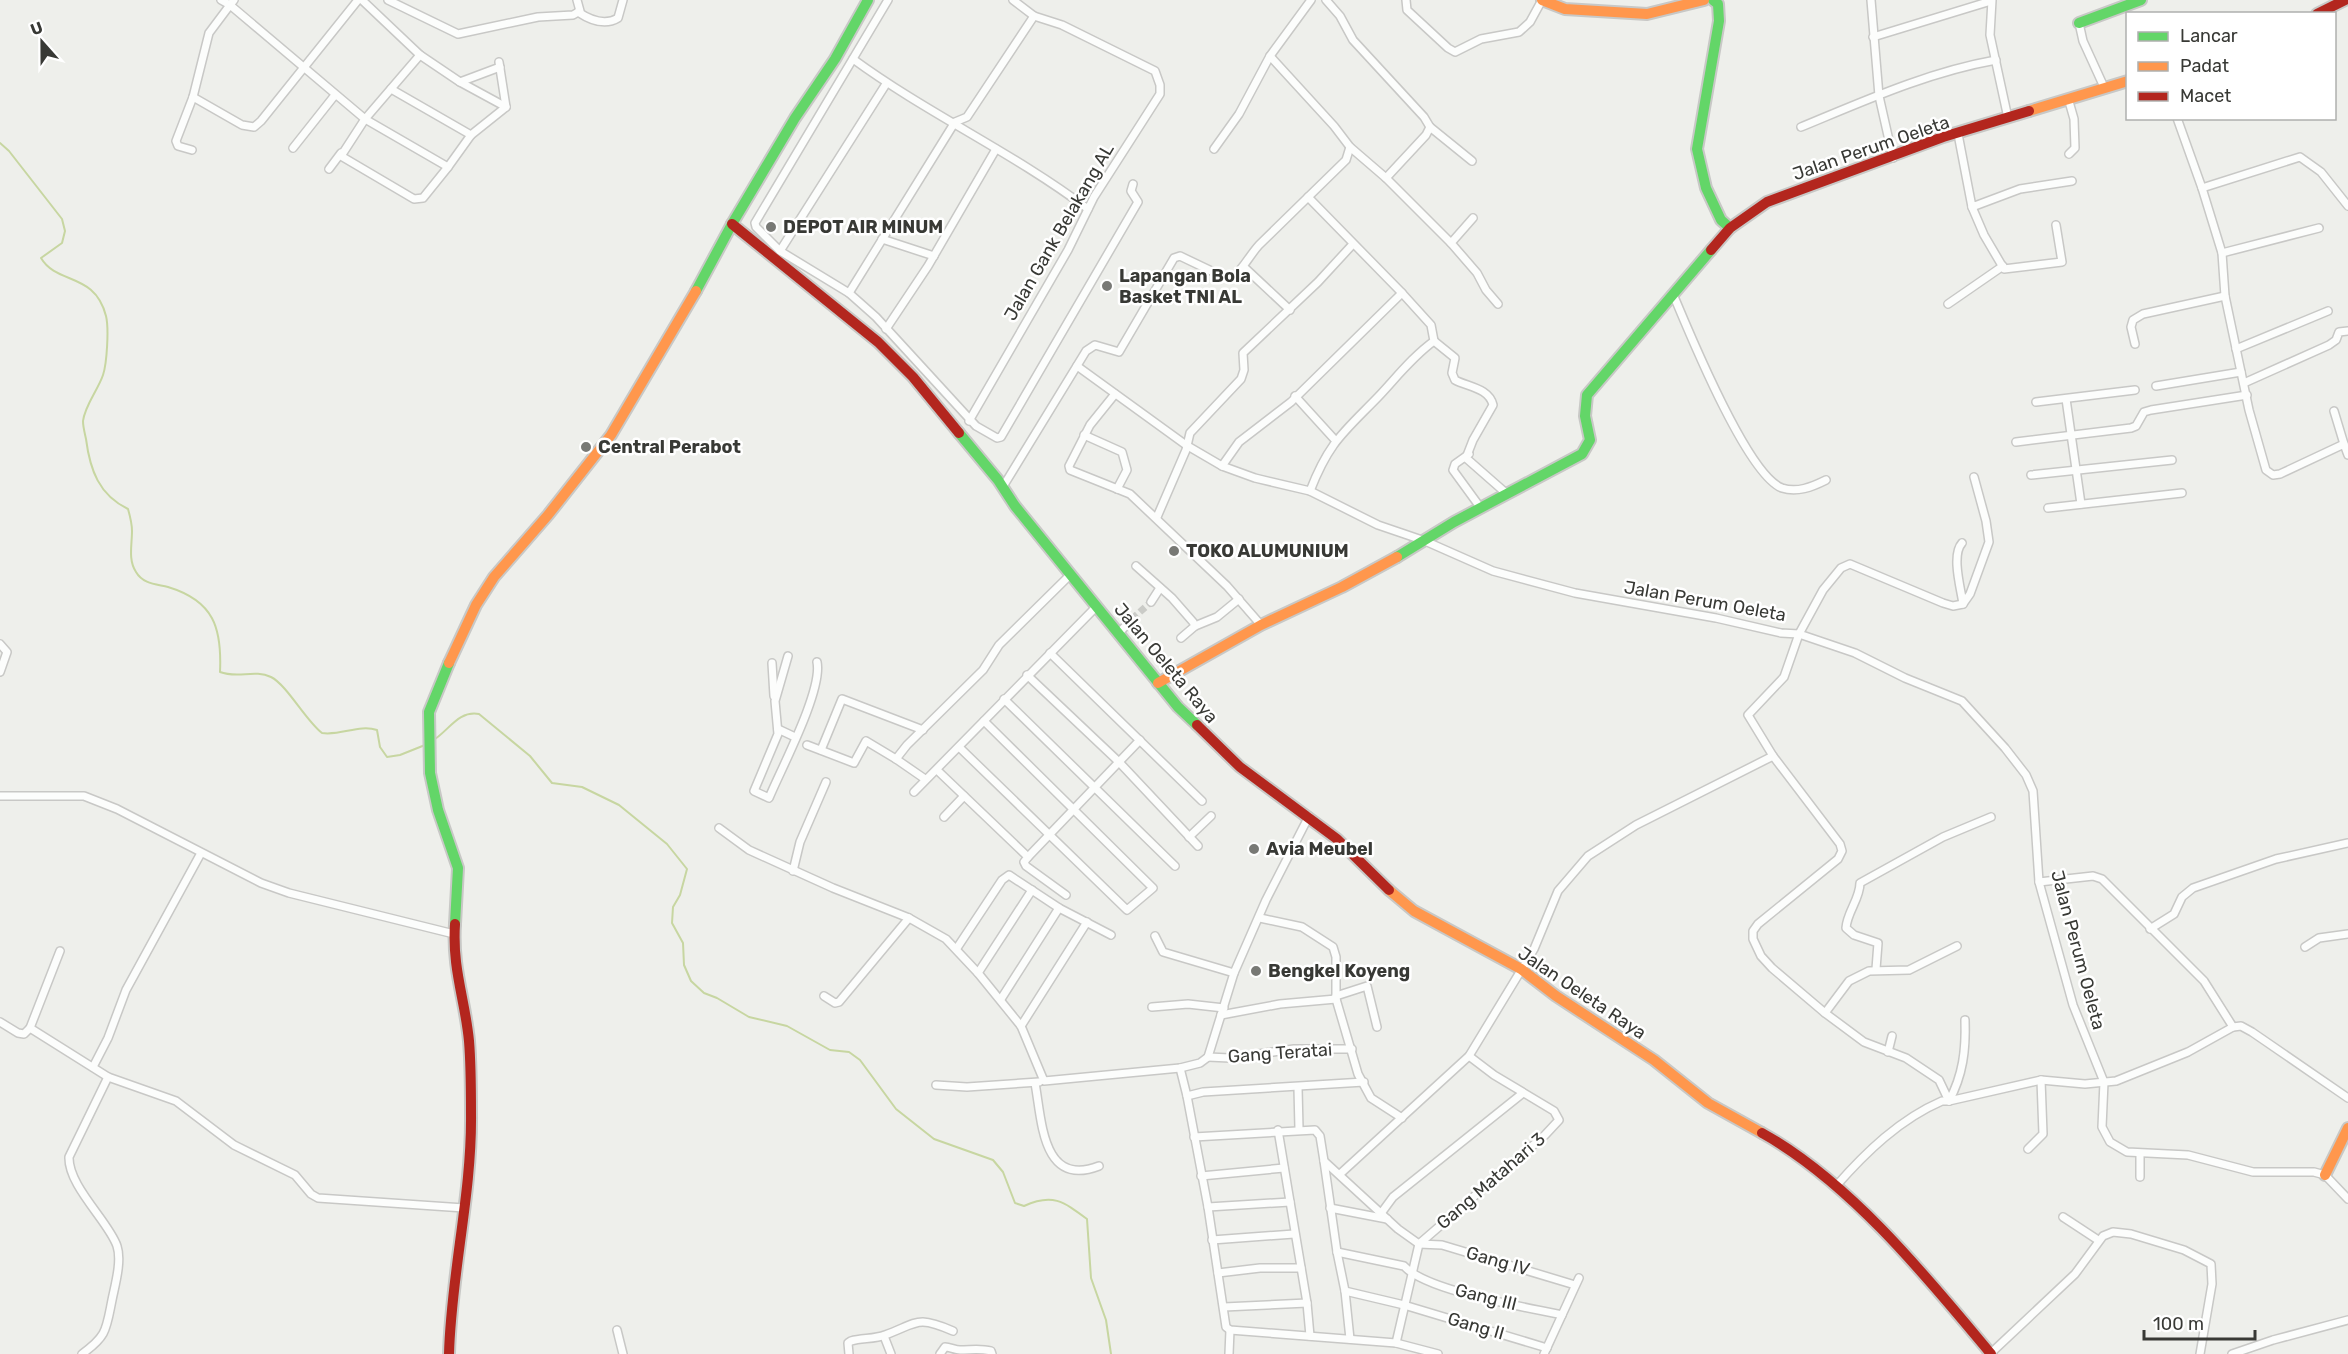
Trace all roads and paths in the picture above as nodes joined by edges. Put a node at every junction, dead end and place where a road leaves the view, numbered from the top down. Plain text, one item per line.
1 (221, 0) edge
2 (360, 0) edge
3 (388, 0) edge
4 (577, 0) edge
5 (623, 0) edge
6 (868, 0) edge
7 (888, 0) edge
8 (1013, 0) edge
9 (1311, 0) edge
10 (1326, 0) edge
11 (1406, 0) edge
12 (1542, 0) edge
13 (1704, 0) edge
14 (1871, 0) edge
15 (1991, 0) edge
16 (2140, 0) edge
17 (2345, 0) edge
18 (1716, 1) edge
19 (232, 3) edge
20 (578, 12) junction
21 (2321, 12) edge
22 (1034, 16) junction
23 (2079, 23) joint
24 (1873, 38) junction
25 (420, 55) junction
26 (1270, 56) junction
27 (853, 59) junction
28 (1996, 60) junction
29 (304, 68) junction
30 (2126, 81) edge
31 (460, 82) junction
32 (886, 84) junction
33 (2104, 87) junction
34 (391, 89) junction
35 (335, 95) junction
36 (1879, 96) junction
37 (193, 97) junction
38 (2068, 98) junction
39 (506, 107) junction
40 (2008, 118) junction
41 (365, 119) junction
42 (2178, 120) edge
43 (955, 123) junction
44 (1430, 127) junction
45 (1801, 127) dead end
46 (1958, 134) junction
47 (471, 135) junction
48 (1350, 147) junction
49 (293, 148) dead end
50 (996, 149) junction
51 (1214, 149) dead end
52 (192, 150) dead end
53 (341, 153) junction
54 (2069, 154) dead end
55 (1893, 158) junction
56 (1472, 161) dead end
57 (448, 167) junction
58 (329, 169) dead end
59 (1386, 178) junction
60 (2072, 181) dead end
61 (1133, 184) dead end
62 (2202, 188) junction
63 (1308, 197) junction
64 (2348, 206) edge
65 (1972, 207) junction
66 (1088, 209) junction
67 (1473, 218) dead end
68 (732, 224) junction
69 (2056, 225) dead end
70 (1730, 228) junction
71 (2319, 228) dead end
72 (882, 239) junction
73 (1451, 243) junction
74 (1353, 244) junction
75 (780, 251) junction
76 (2222, 253) junction
77 (934, 256) junction
78 (2003, 266) junction
79 (1244, 267) junction
80 (849, 292) junction
81 (1402, 293) junction
82 (1673, 294) junction
83 (2225, 296) junction
84 (1498, 304) dead end
85 (1948, 304) dead end
86 (1290, 310) junction
87 (2328, 311) dead end
88 (886, 329) junction
89 (2347, 331) edge
90 (1434, 341) junction
91 (2135, 344) dead end
92 (2236, 349) junction
93 (1077, 366) junction
94 (2241, 372) junction
95 (2244, 383) junction
96 (2156, 386) dead end
97 (2135, 390) dead end
98 (1115, 394) junction
99 (2247, 395) junction
100 (1295, 396) junction
101 (2066, 399) junction
102 (2036, 402) dead end
103 (2334, 411) dead end
104 (969, 421) junction
105 (1084, 435) junction
106 (2072, 435) junction
107 (1335, 440) junction
108 (2016, 442) dead end
109 (2344, 444) junction
110 (1186, 445) junction
111 (1468, 454) junction
112 (2348, 456) edge
113 (2172, 460) dead end
114 (1222, 465) junction
115 (2076, 470) junction
116 (2031, 475) dead end
117 (1974, 477) dead end
118 (1826, 480) dead end
119 (1004, 485) junction
120 (1117, 489) junction
121 (1310, 491) junction
122 (2182, 493) dead end
123 (1507, 494) junction
124 (2081, 504) junction
125 (1480, 507) junction
126 (2048, 508) dead end
127 (1156, 517) junction
128 (1425, 542) junction
129 (1962, 543) dead end
130 (1136, 566) dead end
131 (1071, 574) junction
132 (1160, 588) junction
133 (1239, 598) junction
134 (1151, 602) tunnel mouth
135 (1963, 604) junction
136 (1097, 606) junction
137 (1132, 619) tunnel mouth
138 (1261, 625) junction
139 (1195, 626) junction
140 (1119, 633) junction
141 (1798, 634) junction
142 (1181, 639) dead end
143 (0, 645) edge
144 (1050, 653) junction
145 (788, 656) dead end
146 (817, 662) dead end
147 (772, 663) dead end
148 (0, 672) edge
149 (1028, 675) junction
150 (1158, 683) junction
151 (1004, 700) junction
152 (775, 701) junction
153 (984, 720) junction
154 (778, 729) junction
155 (923, 730) junction
156 (795, 738) junction
157 (1140, 740) junction
158 (807, 745) dead end
159 (959, 747) junction
160 (821, 750) junction
161 (1773, 756) junction
162 (896, 759) junction
163 (1119, 762) junction
164 (936, 770) junction
165 (925, 780) junction
166 (826, 782) dead end
167 (1095, 786) junction
168 (914, 792) dead end
169 (0, 796) edge
170 (964, 796) junction
171 (1202, 801) dead end
172 (1073, 811) junction
173 (1211, 816) dead end
174 (1309, 816) junction
175 (944, 817) dead end
176 (1991, 817) dead end
177 (719, 828) dead end
178 (1050, 835) junction
179 (1189, 837) junction
180 (2348, 843) edge
181 (1198, 846) dead end
182 (201, 853) junction
183 (1028, 857) junction
184 (1175, 866) dead end
185 (793, 871) junction
186 (2039, 882) junction
187 (1032, 890) junction
188 (1066, 895) dead end
189 (1059, 908) junction
190 (909, 918) junction
191 (1260, 918) junction
192 (1087, 922) junction
193 (2150, 929) junction
194 (454, 934) junction
195 (1111, 934) dead end
196 (2348, 934) edge
197 (1155, 936) dead end
198 (1957, 946) dead end
199 (2305, 947) dead end
200 (957, 948) junction
201 (60, 951) dead end
202 (1521, 969) junction
203 (1876, 969) junction
204 (978, 973) junction
205 (1234, 973) junction
206 (824, 996) dead end
207 (1336, 998) junction
208 (1000, 999) junction
209 (1152, 1007) dead end
210 (1222, 1011) junction
211 (1825, 1013) junction
212 (1965, 1020) dead end
213 (0, 1022) edge
214 (1021, 1026) junction
215 (1377, 1027) dead end
216 (2233, 1027) junction
217 (30, 1028) junction
218 (1892, 1035) dead end
219 (1352, 1049) junction
220 (1888, 1052) junction
221 (1469, 1056) junction
222 (1208, 1057) junction
223 (93, 1067) junction
224 (1180, 1068) junction
225 (108, 1077) junction
226 (2041, 1080) junction
227 (1044, 1081) junction
228 (1364, 1082) junction
229 (2104, 1082) junction
230 (1035, 1083) junction
231 (936, 1085) dead end
232 (1298, 1088) junction
233 (1523, 1093) junction
234 (1187, 1096) junction
235 (2348, 1098) edge
236 (1949, 1101) junction
237 (1402, 1118) junction
238 (2348, 1128) edge
239 (1299, 1129) junction
240 (1278, 1130) junction
241 (1194, 1137) junction
242 (2028, 1149) dead end
243 (2140, 1154) junction
244 (1324, 1161) junction
245 (1099, 1166) dead end
246 (1284, 1168) junction
247 (1340, 1174) junction
248 (2325, 1175) junction
249 (1201, 1176) junction
250 (2140, 1177) dead end
251 (1836, 1186) junction
252 (2348, 1199) edge
253 (1290, 1202) junction
254 (1208, 1207) junction
255 (464, 1208) junction
256 (1330, 1208) junction
257 (1385, 1215) junction
258 (2063, 1217) dead end
259 (1294, 1234) junction
260 (1212, 1240) junction
261 (2098, 1240) junction
262 (1419, 1244) junction
263 (1337, 1252) junction
264 (1301, 1268) junction
265 (1218, 1273) junction
266 (1411, 1274) junction
267 (1345, 1291) junction
268 (1307, 1303) junction
269 (1404, 1305) junction
270 (1224, 1307) junction
271 (1562, 1315) junction
272 (2348, 1321) edge
273 (617, 1330) dead end
274 (1230, 1330) junction
275 (953, 1331) dead end
276 (884, 1336) junction
277 (1310, 1336) junction
278 (1350, 1339) junction
279 (1396, 1342) junction
280 (1546, 1351) edge
281 (82, 1354) edge
282 (449, 1354) edge
283 (623, 1354) edge
284 (849, 1354) edge
285 (891, 1354) edge
286 (940, 1354) edge
287 (992, 1354) edge
288 (1229, 1354) edge
289 (1438, 1354) edge
290 (1990, 1354) edge
291 (2200, 1354) edge
292 (2232, 1354) edge

1 - 19 street
2 - 25 street
2 - 29 street
3 - 20 street
4 - 20 street
5 - 20 street
6 - 68 street
7 - 27 street
8 - 22 street, Jalan Gank Belakang AL
9 - 26 street
10 - 44 street
11 - 12 street
12 - 13 street
14 - 24 street
15 - 24 street
15 - 28 street
16 - 23 street
17 - 21 street
18 - 70 street
19 - 29 street
19 - 37 street
22 - 43 street
22 - 66 street, Jalan Gank Belakang AL
23 - 33 street
24 - 36 street
25 - 31 street
25 - 34 street
26 - 48 street
26 - 51 street
27 - 32 street
27 - 75 street
28 - 36 street
28 - 40 street
29 - 35 street
29 - 37 street
30 - 33 street, Jalan Perum Oeleta
31 - 39 street
31 - 39 street
32 - 43 street
32 - 75 street
33 - 38 street, Jalan Perum Oeleta
34 - 41 street
34 - 47 street
35 - 41 street
35 - 49 street
36 - 45 street
36 - 55 street
37 - 52 street
38 - 40 street, Jalan Perum Oeleta
38 - 54 street
39 - 47 street
40 - 46 street, Jalan Perum Oeleta
41 - 53 street
41 - 57 street
42 - 62 street
43 - 50 street
43 - 72 street
44 - 56 street
44 - 59 street
46 - 55 street, Jalan Perum Oeleta
46 - 65 street
47 - 57 street
48 - 59 street
48 - 63 street
50 - 66 street
50 - 77 street
53 - 57 street
53 - 58 street
55 - 70 street, Jalan Perum Oeleta
59 - 73 street
60 - 65 street
61 - 104 street
62 - 64 street
62 - 76 street
63 - 74 street
63 - 79 street
65 - 78 street
66 - 104 street, Jalan Gank Belakang AL
67 - 73 street
68 - 119 street, Jalan Oeleta Raya
68 - 194 street
69 - 78 street
70 - 82 street, Jalan Perum Oeleta
71 - 76 street
72 - 77 street
72 - 80 street
73 - 84 street
74 - 81 street
74 - 86 street
75 - 80 street
76 - 83 street
77 - 88 street
78 - 85 street
79 - 86 street
79 - 93 street
80 - 88 street
81 - 90 street
81 - 100 street
82 - 118 street
82 - 123 street, Jalan Perum Oeleta
83 - 91 street
83 - 92 street
86 - 110 street
87 - 92 street
88 - 104 street
89 - 95 street
90 - 107 street
90 - 111 street
92 - 94 street
93 - 98 street, Jalan Perum Oeleta
93 - 119 street
94 - 95 street
94 - 96 street
95 - 99 street
97 - 101 street
98 - 105 street
98 - 110 street, Jalan Perum Oeleta
99 - 106 street
99 - 109 street
100 - 107 street
100 - 114 street
101 - 102 street
101 - 106 street
103 - 109 street
105 - 120 street
105 - 120 street
106 - 108 street
106 - 115 street
107 - 121 street
109 - 112 street
110 - 114 street, Jalan Perum Oeleta
110 - 127 street
111 - 123 street
111 - 125 street
113 - 115 street
114 - 121 street, Jalan Perum Oeleta
115 - 116 street
115 - 124 street
117 - 135 street
119 - 131 street, Jalan Oeleta Raya
120 - 127 street
121 - 128 street, Jalan Perum Oeleta
122 - 124 street
123 - 125 street, Jalan Perum Oeleta
124 - 126 street
125 - 128 street, Jalan Perum Oeleta
127 - 133 street
128 - 138 street
128 - 141 street, Jalan Perum Oeleta
129 - 135 street
130 - 132 street
131 - 136 street, Jalan Oeleta Raya
131 - 155 street
132 - 134 street
132 - 139 street
133 - 138 street
133 - 139 street
135 - 141 street
136 - 140 street, Jalan Oeleta Raya
136 - 144 street
137 - 140 street
138 - 150 street
139 - 142 street
140 - 150 street, Jalan Oeleta Raya
141 - 161 street
141 - 186 street, Jalan Perum Oeleta
143 - 148 street
144 - 149 street
144 - 157 street
145 - 152 street
146 - 156 street
147 - 152 street
149 - 151 street
149 - 163 street
150 - 174 street, Jalan Oeleta Raya
151 - 153 street
151 - 167 street
152 - 154 street
153 - 159 street
153 - 172 street
154 - 156 street
154 - 156 street
155 - 160 street
155 - 162 street
157 - 163 street
157 - 171 street
158 - 160 street
159 - 164 street
159 - 178 street
160 - 162 street
161 - 202 street
161 - 211 street
162 - 165 street
163 - 167 street
163 - 179 street
164 - 165 street
164 - 170 street
165 - 168 street
166 - 185 street
167 - 172 street
167 - 184 street
169 - 182 street
170 - 175 street
170 - 183 street
172 - 178 street
172 - 178 street
173 - 179 street
174 - 191 street
174 - 202 street, Jalan Oeleta Raya
176 - 203 street
177 - 185 street
178 - 183 street
179 - 181 street
180 - 193 street
182 - 194 street
182 - 223 street
183 - 188 street
185 - 190 street
186 - 193 street
186 - 229 street, Jalan Perum Oeleta
187 - 189 street
187 - 200 street
187 - 204 street
189 - 192 street
189 - 208 street
190 - 200 street
190 - 206 street
191 - 205 street
191 - 207 street
192 - 195 street
192 - 214 street
193 - 216 street
194 - 255 street
196 - 199 street
197 - 205 street
198 - 203 street
200 - 204 street
201 - 217 street
202 - 221 street
202 - 251 street, Jalan Oeleta Raya
203 - 211 street
204 - 208 street
205 - 210 street
207 - 210 street
207 - 215 street
207 - 219 street
208 - 214 street
209 - 210 street
210 - 222 street
211 - 220 street
212 - 236 street
213 - 217 street
214 - 227 street
216 - 229 street
216 - 235 street
217 - 223 street
218 - 220 street
219 - 222 street, Gang Teratai
219 - 228 street
220 - 236 street
221 - 233 street, Gang Matahari 3
221 - 237 street
222 - 224 street
223 - 225 street
224 - 227 street
224 - 234 street
225 - 255 street
225 - 281 street
226 - 229 street
226 - 236 street
226 - 242 street
227 - 230 street
228 - 232 street
228 - 237 street
229 - 243 street
230 - 231 street
230 - 245 street
232 - 234 street
232 - 239 street
233 - 257 street
233 - 262 street, Gang Matahari 3
234 - 241 street
236 - 251 street
237 - 247 street
238 - 248 street
239 - 240 street
239 - 244 street
240 - 241 street
240 - 246 street
241 - 249 street
243 - 248 street
243 - 250 street
244 - 247 street
244 - 256 street
246 - 249 street
246 - 253 street
247 - 257 street
248 - 252 street
249 - 254 street
251 - 290 street, Jalan Oeleta Raya
253 - 254 street
253 - 259 street
254 - 260 street
255 - 282 street
256 - 257 street
256 - 263 street
257 - 262 street
258 - 261 street
259 - 260 street
259 - 264 street
260 - 265 street
261 - 290 street
261 - 291 street
262 - 266 street
262 - 271 street, Gang IV
263 - 266 street, Gang III
263 - 267 street
264 - 265 street
264 - 268 street
265 - 270 street
266 - 269 street
266 - 271 street, Gang III
267 - 269 street, Gang II
267 - 278 street
268 - 270 street
268 - 277 street
269 - 279 street
269 - 280 street, Gang II
270 - 274 street
271 - 280 street
272 - 292 street
273 - 283 street
274 - 277 street
274 - 288 street
275 - 276 street
276 - 284 street
276 - 285 street
277 - 278 street
278 - 279 street
279 - 289 street
286 - 287 street

